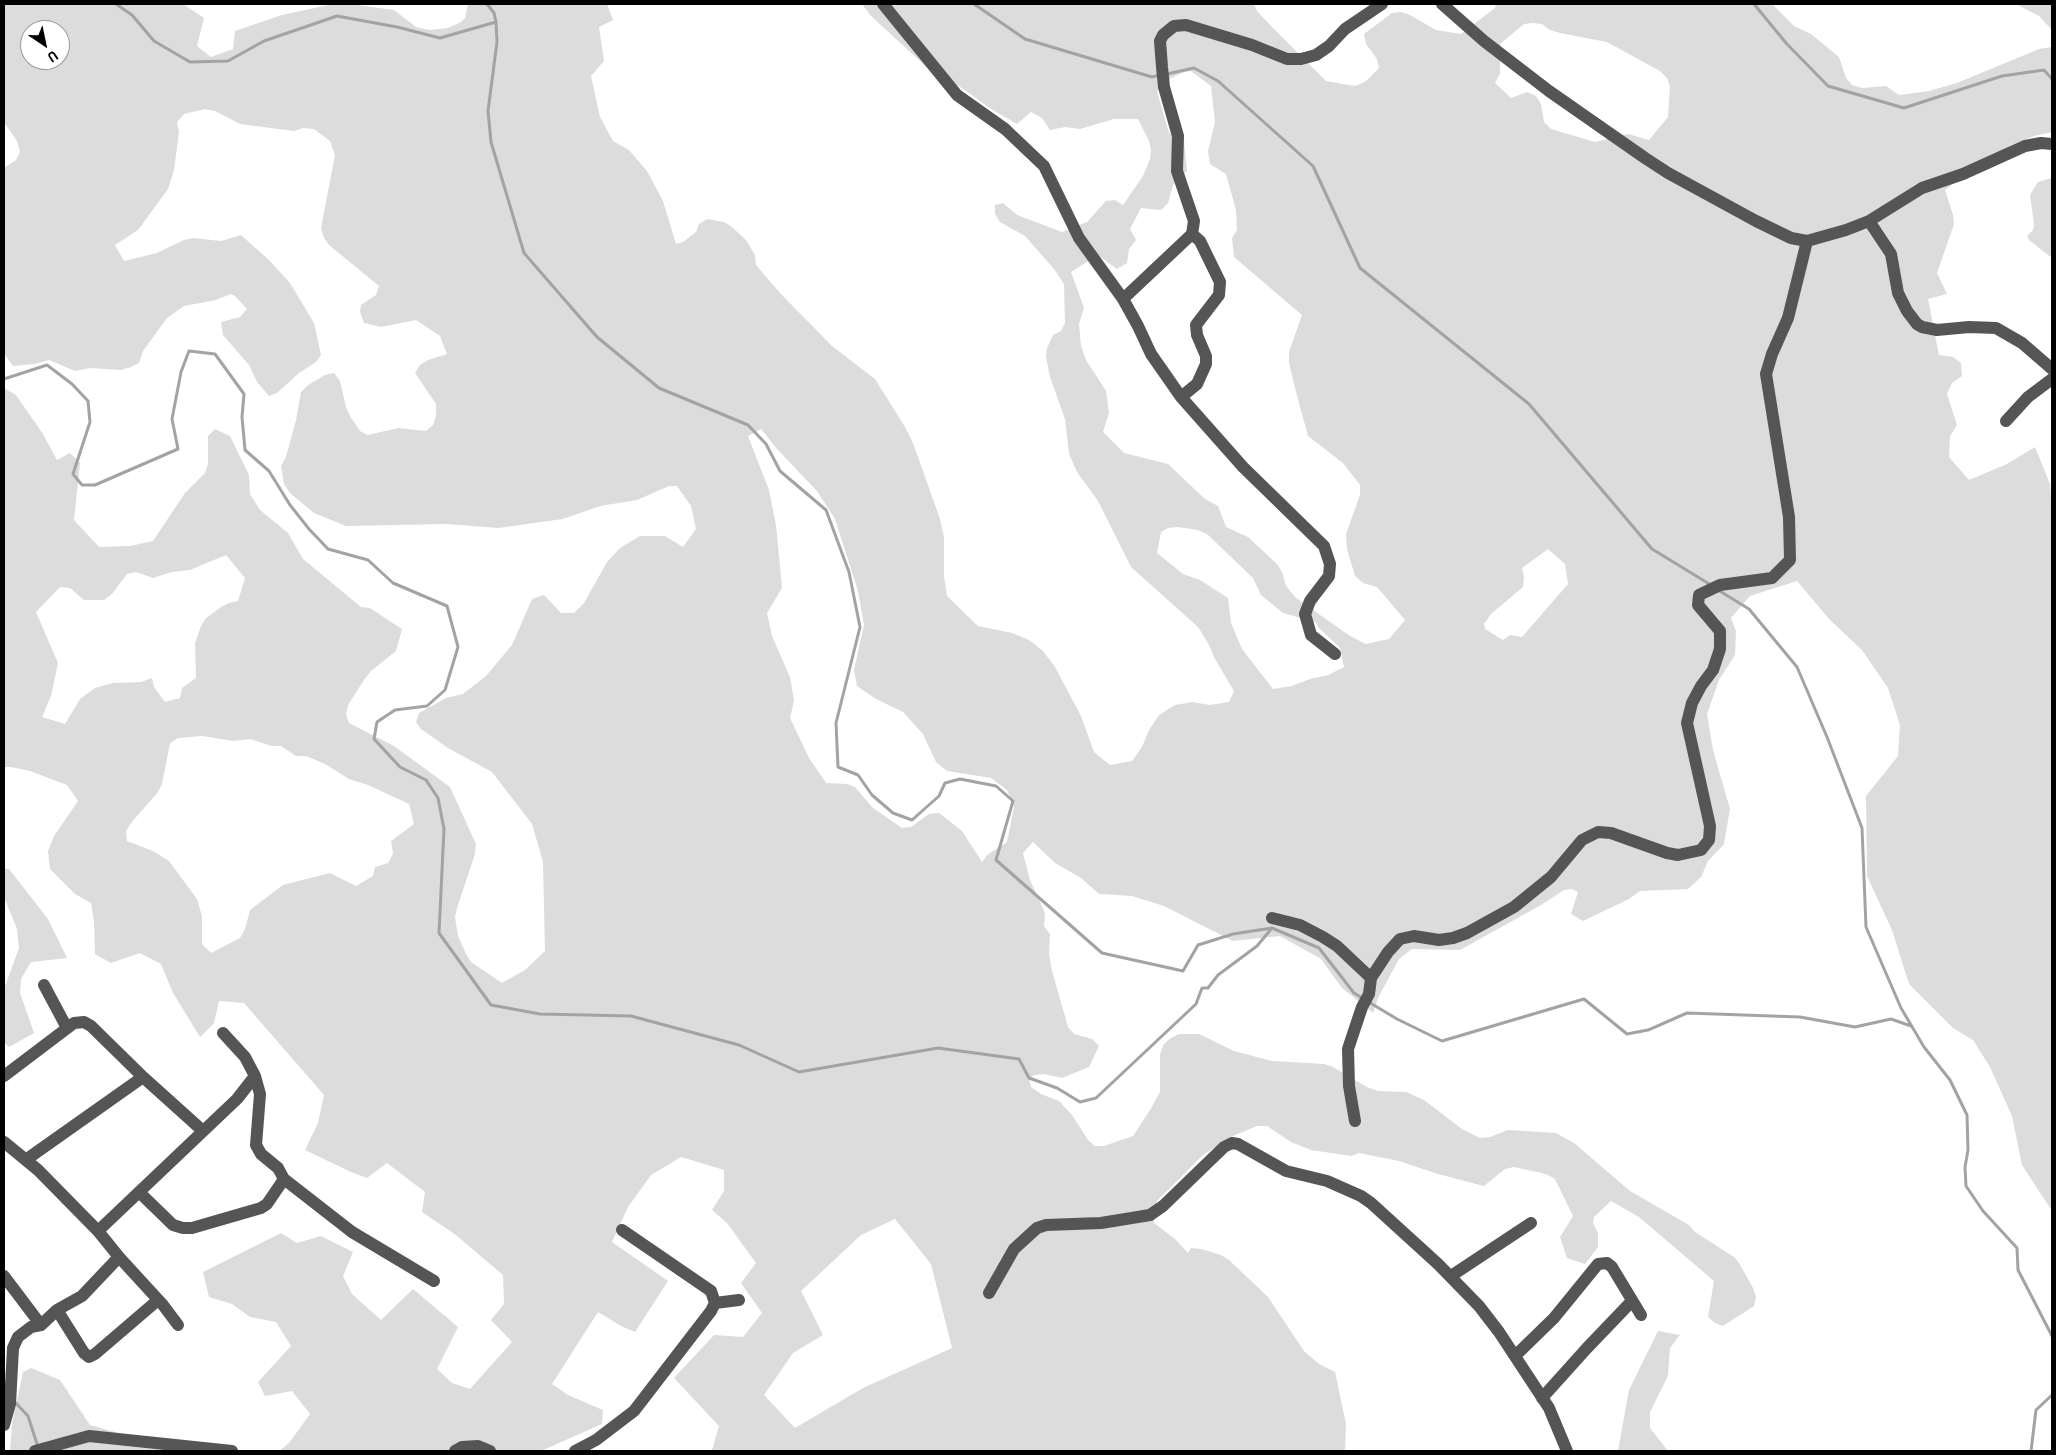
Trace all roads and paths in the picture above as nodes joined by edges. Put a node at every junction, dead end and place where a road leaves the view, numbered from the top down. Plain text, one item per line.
1 (883, 4) edge
2 (1382, 4) edge
3 (1442, 4) edge
4 (2052, 144) edge
5 (1869, 221) junction
6 (1192, 234) junction
7 (1807, 241) junction
8 (1123, 299) junction
9 (2052, 369) edge
10 (2052, 379) edge
11 (1181, 398) junction
12 (2006, 421) dead end
13 (1335, 654) dead end
14 (1272, 918) dead end
15 (1371, 978) junction
16 (44, 985) dead end
17 (66, 1028) junction
18 (223, 1033) dead end
19 (4, 1076) edge
20 (255, 1076) junction
21 (143, 1077) junction
22 (1355, 1121) dead end
23 (203, 1131) junction
24 (4, 1142) edge
25 (27, 1160) junction
26 (284, 1179) junction
27 (139, 1192) junction
28 (1531, 1224) dead end
29 (622, 1230) dead end
30 (98, 1231) junction
31 (119, 1257) junction
32 (4, 1276) edge
33 (1451, 1276) junction
34 (434, 1281) dead end
35 (989, 1293) dead end
36 (158, 1300) junction
37 (738, 1300) dead end
38 (715, 1302) junction
39 (1632, 1302) junction
40 (57, 1310) junction
41 (1640, 1315) dead end
42 (41, 1325) junction
43 (178, 1325) dead end
44 (1515, 1356) junction
45 (1542, 1398) junction
46 (4, 1425) edge
47 (39, 1450) edge
48 (232, 1451) edge
49 (456, 1451) edge
50 (490, 1451) edge
51 (575, 1451) edge
52 (1567, 1451) edge

1 - 8 street
2 - 6 street
3 - 7 street
4 - 5 street
5 - 7 street
5 - 9 street
6 - 8 street
6 - 11 street
7 - 15 street
8 - 11 street
10 - 12 street
11 - 13 street
14 - 15 street
15 - 22 street
16 - 17 street
17 - 19 street
17 - 21 street
18 - 20 street
20 - 23 street
20 - 26 street
21 - 23 street
21 - 25 street
23 - 27 street
24 - 25 street
25 - 30 street
26 - 27 street
26 - 34 street
27 - 30 street
28 - 33 street
29 - 38 street
30 - 31 street
31 - 36 street
31 - 40 street
32 - 42 street
33 - 35 street
33 - 44 street
36 - 40 street
36 - 43 street
37 - 38 street
38 - 51 street
39 - 41 street
39 - 44 street
39 - 45 street
40 - 42 street
42 - 46 street
44 - 45 street
45 - 52 street
47 - 48 street
49 - 50 street

